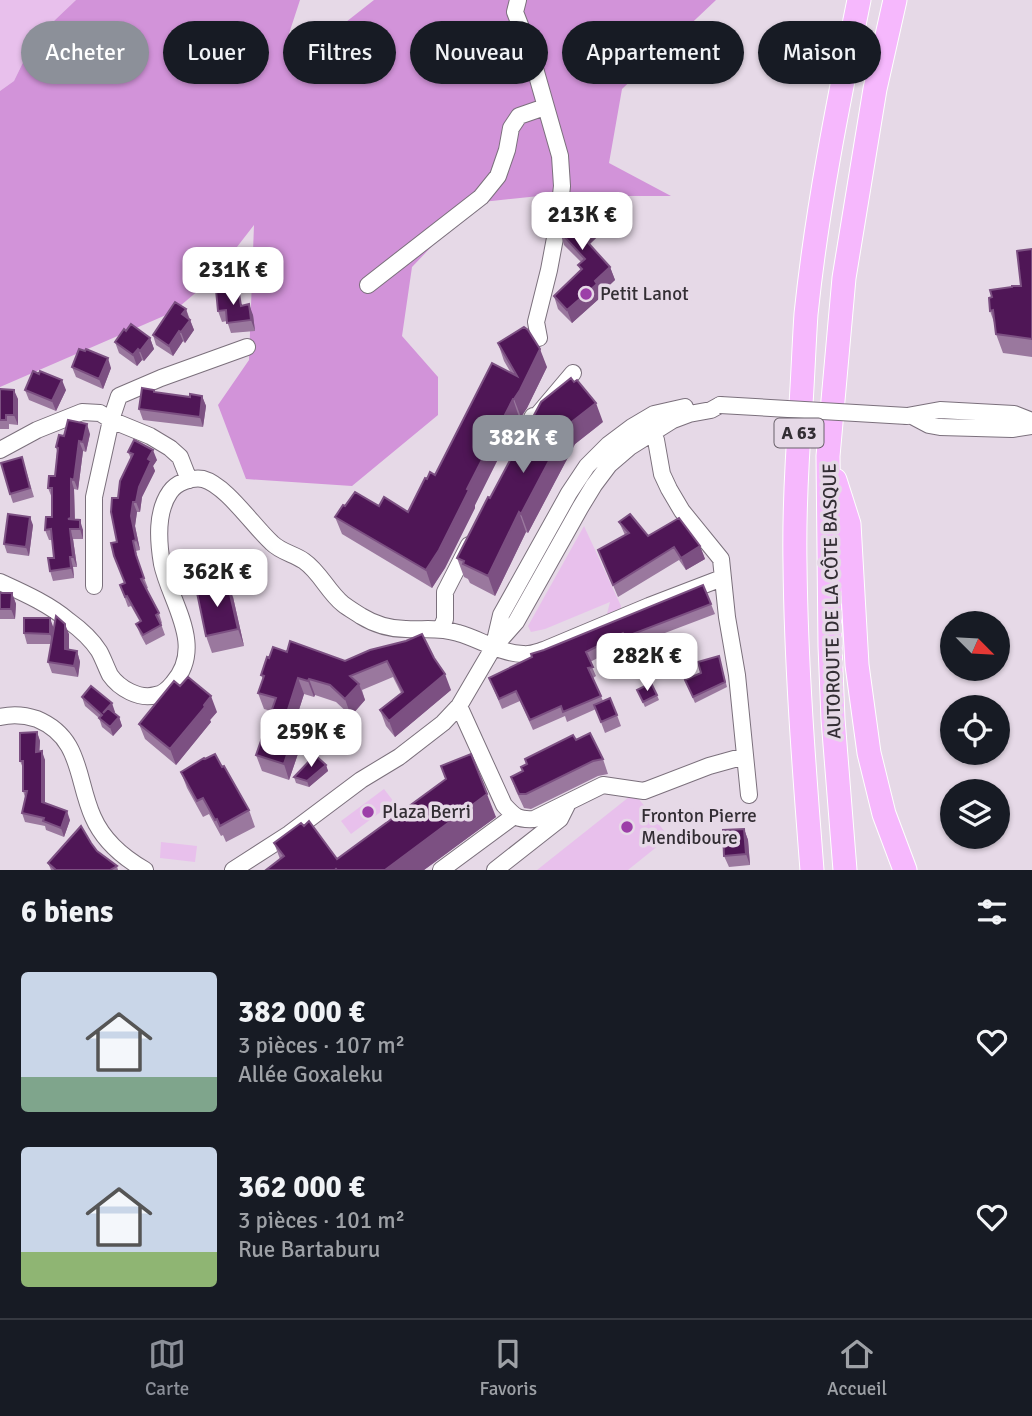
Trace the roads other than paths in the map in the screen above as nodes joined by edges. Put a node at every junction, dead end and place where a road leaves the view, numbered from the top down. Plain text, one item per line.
1 (518, 0) edge
2 (859, 0) edge
3 (895, 0) edge
4 (545, 107) junction
5 (368, 285) dead end
6 (539, 338) dead end
7 (247, 347) dead end
8 (573, 373) dead end
9 (711, 406) junction
10 (111, 420) junction
11 (1032, 424) edge
12 (632, 427) junction
13 (652, 433) junction
14 (0, 450) edge
15 (828, 456) junction
16 (509, 464) edge
17 (189, 480) junction
18 (478, 526) edge
19 (722, 578) junction
20 (0, 582) edge
21 (94, 586) dead end
22 (441, 629) junction
23 (494, 648) junction
24 (459, 706) junction
25 (0, 717) edge
26 (745, 755) junction
27 (749, 795) dead end
28 (568, 803) junction
29 (514, 816) junction
30 (145, 870) edge
31 (233, 870) edge
32 (441, 870) edge
33 (495, 870) edge
34 (812, 870) edge
35 (845, 870) edge
36 (905, 870) edge

1 - 4 street
2 - 34 highway, AUTOROUTE DE LA CÔTE BASQUE / A 63
3 - 15 highway, AUTOROUTE DE LA CÔTE BASQUE / A 63
4 - 5 street
4 - 6 street
7 - 10 street
8 - 16 street
9 - 11 street, bridge
9 - 12 street
9 - 13 street
10 - 14 street
10 - 17 street
10 - 21 street
12 - 13 street
12 - 23 street
13 - 19 street
13 - 23 street
15 - 35 highway, AUTOROUTE DE LA CÔTE BASQUE / A 63
15 - 36 highway
17 - 20 street
17 - 22 street
18 - 22 street
19 - 23 street
19 - 26 street
22 - 23 street
23 - 24 street
24 - 29 street
24 - 31 street
25 - 30 street
26 - 27 street
26 - 28 street
28 - 29 street
28 - 33 street
29 - 32 street

